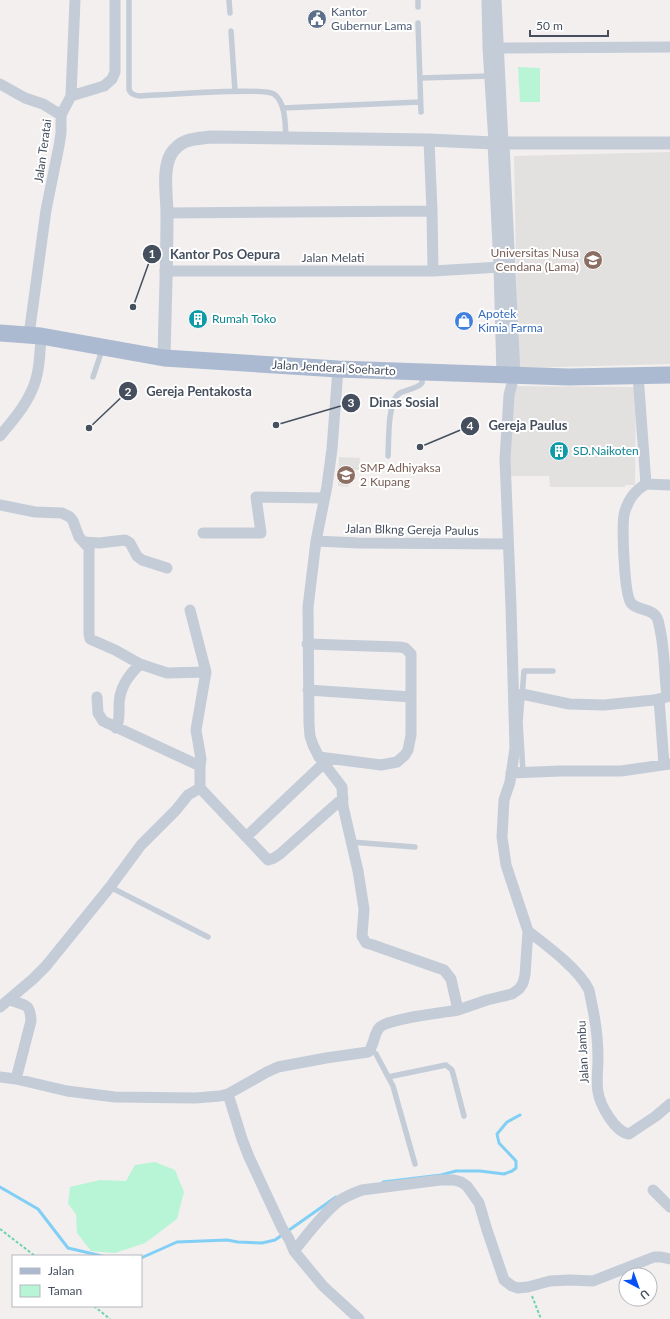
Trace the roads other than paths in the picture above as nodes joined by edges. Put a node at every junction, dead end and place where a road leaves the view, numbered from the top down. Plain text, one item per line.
1 (75, 0) edge
2 (115, 0) edge
3 (129, 0) edge
4 (229, 0) edge
5 (418, 0) edge
6 (488, 0) edge
7 (496, 0) edge
8 (418, 7) dead end
9 (230, 14) dead end
10 (418, 23) dead end
11 (231, 31) dead end
12 (670, 47) edge
13 (493, 48) junction
14 (490, 76) junction
15 (420, 78) junction
16 (0, 84) edge
17 (235, 91) junction
18 (71, 96) junction
19 (420, 102) junction
20 (283, 108) junction
21 (420, 112) dead end
22 (61, 115) junction
23 (286, 138) junction
24 (429, 140) junction
25 (498, 143) junction
26 (670, 143) edge
27 (432, 211) junction
28 (167, 213) junction
29 (500, 267) junction
30 (433, 271) junction
31 (166, 272) junction
32 (0, 333) edge
33 (35, 336) junction
34 (103, 348) junction
35 (164, 358) junction
36 (338, 369) junction
37 (422, 372) junction
38 (670, 375) edge
39 (508, 376) junction
40 (638, 376) junction
41 (93, 377) dead end
42 (0, 436) edge
43 (388, 456) dead end
44 (646, 484) junction
45 (670, 484) edge
46 (324, 498) junction
47 (0, 505) edge
48 (203, 533) dead end
49 (316, 541) junction
50 (84, 542) junction
51 (508, 544) junction
52 (168, 568) dead end
53 (190, 610) dead end
54 (307, 644) junction
55 (667, 645) edge
56 (140, 664) junction
57 (518, 671) junction
58 (553, 671) dead end
59 (206, 672) junction
60 (308, 690) junction
61 (522, 694) junction
62 (97, 697) dead end
63 (665, 697) edge
64 (411, 698) junction
65 (116, 728) junction
66 (322, 760) junction
67 (667, 764) edge
68 (200, 766) junction
69 (523, 772) junction
70 (511, 773) junction
71 (200, 788) junction
72 (343, 798) junction
73 (246, 837) junction
74 (351, 842) junction
75 (415, 847) dead end
76 (110, 887) junction
77 (528, 931) junction
78 (208, 937) dead end
79 (10, 1000) junction
80 (0, 1007) edge
81 (458, 1010) junction
82 (370, 1049) junction
83 (0, 1077) edge
84 (388, 1077) junction
85 (16, 1079) junction
86 (228, 1094) junction
87 (670, 1104) edge
88 (464, 1116) dead end
89 (415, 1164) dead end
90 (653, 1190) dead end
91 (670, 1206) edge
92 (294, 1251) junction
93 (670, 1259) edge
94 (359, 1319) edge

1 - 18 street
2 - 18 street
3 - 17 lane
4 - 9 lane
5 - 8 lane
6 - 13 street
7 - 13 street
10 - 15 lane
11 - 17 lane
12 - 13 street
13 - 14 street
13 - 25 street
14 - 15 lane
14 - 25 street
15 - 19 lane
16 - 22 street
17 - 20 lane
18 - 22 street, Jalan Teratai
19 - 20 lane
19 - 21 lane
20 - 23 lane
22 - 33 street, Jalan Teratai
23 - 24 street
23 - 28 street
24 - 25 street
24 - 27 street
25 - 26 street
25 - 29 street
25 - 39 street
27 - 28 street
27 - 30 street
28 - 31 street
29 - 30 street, Jalan Melati
29 - 39 street
30 - 31 street, Jalan Melati
31 - 35 street
32 - 33 main road, Jalan Jenderal Soeharto
33 - 34 main road, Jalan Jenderal Soeharto
33 - 42 street, Jalan Teratai
34 - 35 main road, Jalan Jenderal Soeharto
34 - 41 lane
35 - 36 main road, Jalan Jenderal Soeharto
36 - 37 main road, Jalan Jenderal Soeharto
36 - 46 street
37 - 39 main road, Jalan Jenderal Soeharto
37 - 43 lane
38 - 40 main road, Jalan Jenderal Soeharto
39 - 40 main road, Jalan Jenderal Soeharto
39 - 51 street
40 - 44 street
44 - 45 street
44 - 55 street
46 - 48 street
46 - 49 street
47 - 50 street
49 - 51 street, Jalan Blkng Gereja Paulus
49 - 54 street
50 - 52 street
50 - 56 street
51 - 57 street
53 - 59 street
54 - 60 street
54 - 64 street
55 - 63 street
56 - 59 street
56 - 65 street
57 - 58 lane
57 - 61 lane
57 - 70 street
59 - 68 street
60 - 64 street
60 - 66 street
61 - 63 street
61 - 69 lane
62 - 65 street
63 - 67 street
64 - 66 street
65 - 68 street
66 - 72 street
66 - 73 street
67 - 69 street
68 - 71 street
69 - 70 street
70 - 77 street
71 - 73 street
71 - 76 street
72 - 73 street
72 - 74 street
74 - 75 lane
74 - 81 street
76 - 78 lane
76 - 79 street
77 - 81 street
77 - 87 street, Jalan Jambu
79 - 80 street
79 - 85 street
81 - 82 street
82 - 84 lane
82 - 86 street
83 - 85 street
84 - 88 lane
84 - 89 lane
85 - 86 street
86 - 92 street
90 - 91 street
92 - 93 street
92 - 94 street

